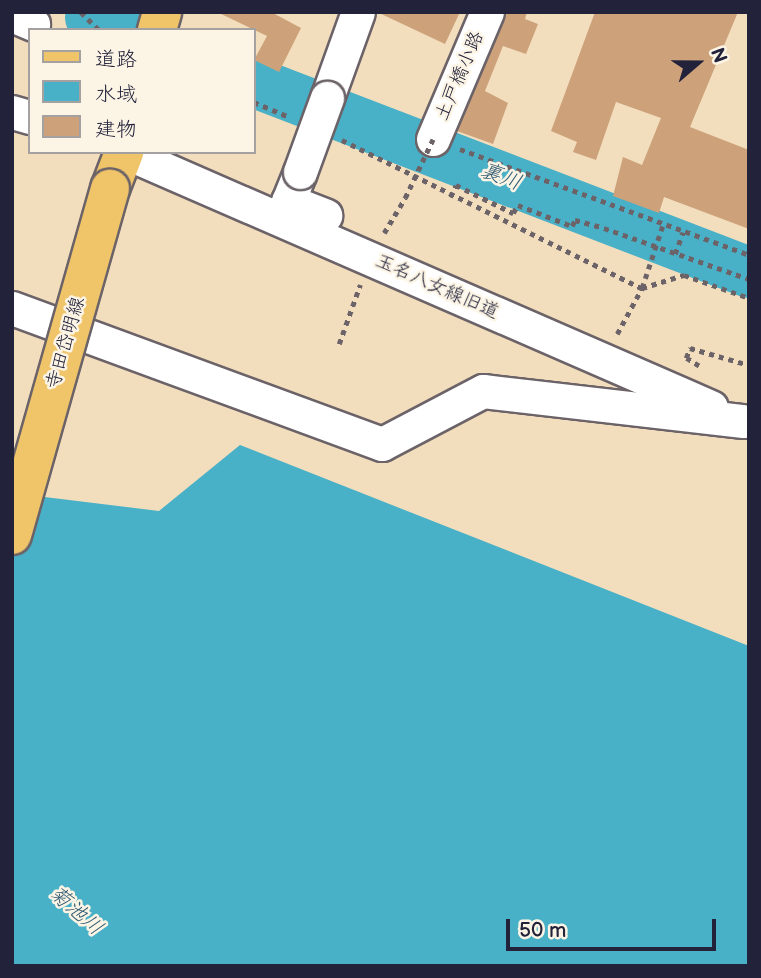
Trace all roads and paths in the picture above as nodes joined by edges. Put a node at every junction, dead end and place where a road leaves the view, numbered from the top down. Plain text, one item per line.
1 (81, 12) edge
2 (358, 12) edge
3 (487, 12) edge
4 (97, 28) edge
5 (256, 103) edge
6 (300, 121) dead end
7 (335, 136) dead end
8 (433, 139) junction
9 (123, 154) edge
10 (129, 154) edge
11 (160, 167) junction
12 (294, 187) junction
13 (450, 197) junction
14 (663, 224) junction
15 (683, 231) junction
16 (675, 254) junction
17 (749, 255) edge
18 (369, 257) junction
19 (749, 279) edge
20 (642, 288) junction
21 (749, 298) edge
22 (12, 308) edge
23 (339, 344) dead end
24 (603, 360) junction
25 (749, 365) edge
26 (709, 372) dead end
27 (746, 422) edge
28 (12, 535) edge

1 - 4 path
2 - 12 street, bridge
3 - 8 street, 土戸橋小路
5 - 6 path
7 - 13 path
8 - 14 path
8 - 18 path, bridge
9 - 28 main road, 寺田岱明線, bridge
10 - 11 street, 玉名八女線旧道
11 - 12 street
11 - 18 street, 玉名八女線旧道
12 - 18 street
13 - 16 path
13 - 20 path
14 - 15 path
14 - 20 path, bridge
15 - 16 path
15 - 17 path
16 - 19 path
18 - 23 path
18 - 24 street, 玉名八女線旧道
20 - 21 path
20 - 24 path
22 - 27 street
24 - 27 street, 玉名八女線旧道
25 - 26 path

